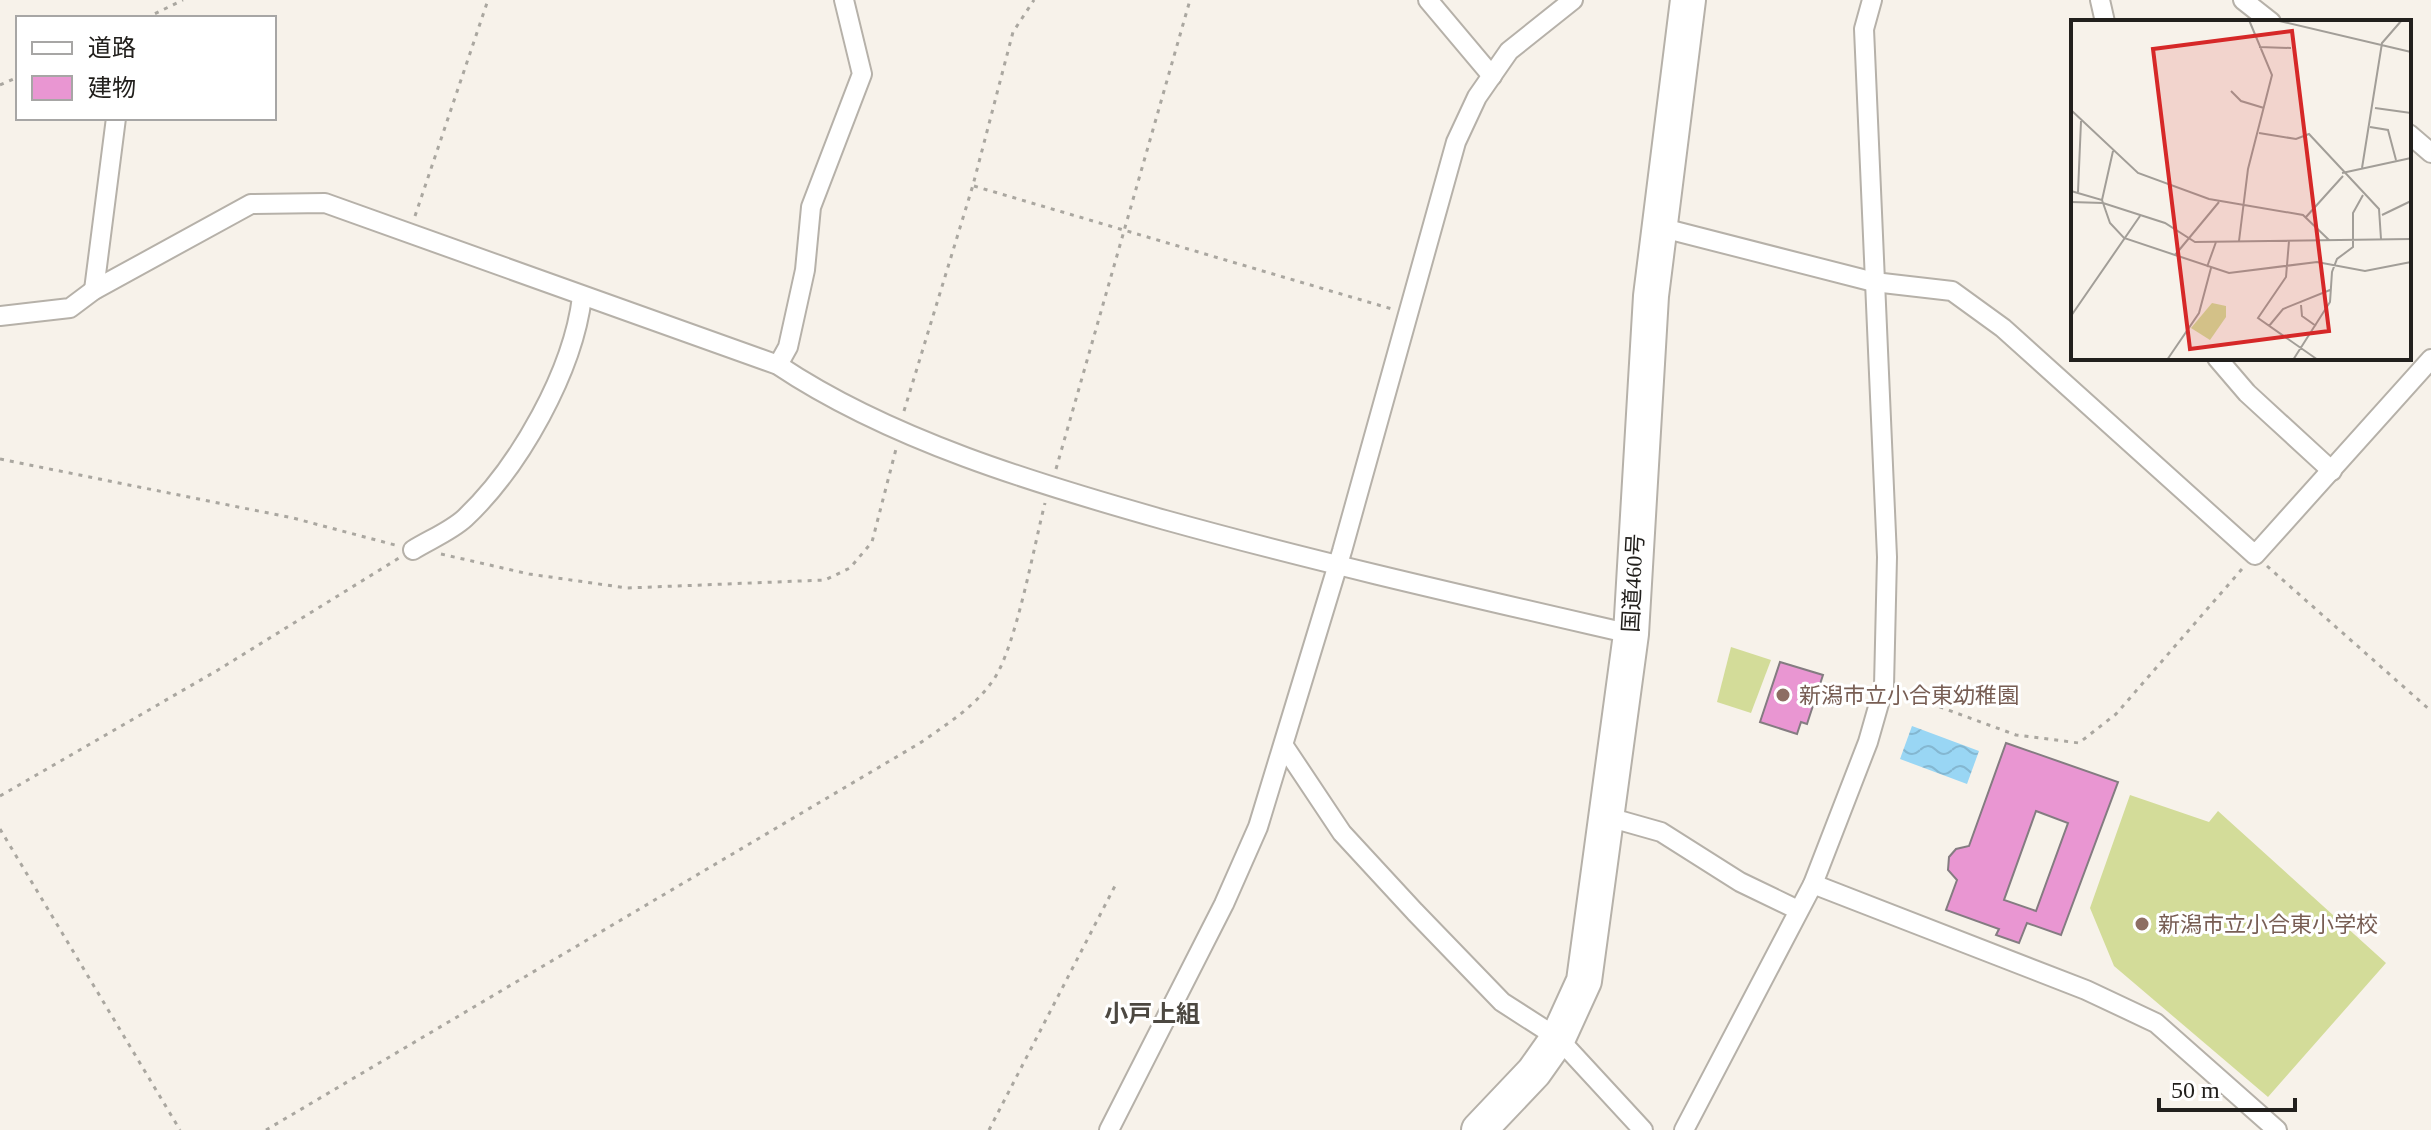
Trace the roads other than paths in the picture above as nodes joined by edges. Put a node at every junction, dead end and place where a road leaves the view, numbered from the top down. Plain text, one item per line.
1 (844, 0) edge
2 (1428, 0) edge
3 (1573, 0) edge
4 (1688, 0) edge
5 (1872, 0) edge
6 (2100, 0) edge
7 (2243, 0) edge
8 (2105, 20) edge
9 (2268, 20) edge
10 (1492, 76) junction
11 (116, 120) edge
12 (2411, 136) edge
13 (2431, 153) edge
14 (1659, 227) junction
15 (1874, 282) junction
16 (94, 290) junction
17 (582, 297) junction
18 (0, 316) edge
19 (2431, 359) edge
20 (2219, 360) edge
21 (778, 365) junction
22 (2332, 471) junction
23 (413, 550) road end
24 (1337, 568) junction
25 (1631, 634) junction
26 (1284, 746) junction
27 (1608, 817) junction
28 (1813, 884) junction
29 (1798, 910) junction
30 (1558, 1038) junction
31 (1109, 1130) edge
32 (1479, 1130) edge
33 (1643, 1130) edge
34 (1684, 1130) edge
35 (2277, 1130) edge

1 - 21 street
2 - 10 street
3 - 10 street
4 - 14 highway, 国道460号
5 - 15 street
6 - 8 street
7 - 9 street
10 - 24 street
11 - 16 street
12 - 13 street
14 - 15 street
14 - 25 highway, 国道460号
15 - 22 street
15 - 28 street
16 - 17 street
16 - 18 street
17 - 21 street
17 - 23 street
19 - 22 street
20 - 22 street
21 - 24 street
24 - 25 street
24 - 26 street
25 - 27 highway, 国道460号
26 - 30 street
26 - 31 street
27 - 29 street
27 - 30 highway, 国道460号
28 - 29 street
28 - 35 street
29 - 34 street
30 - 32 highway, 国道460号
30 - 33 street

